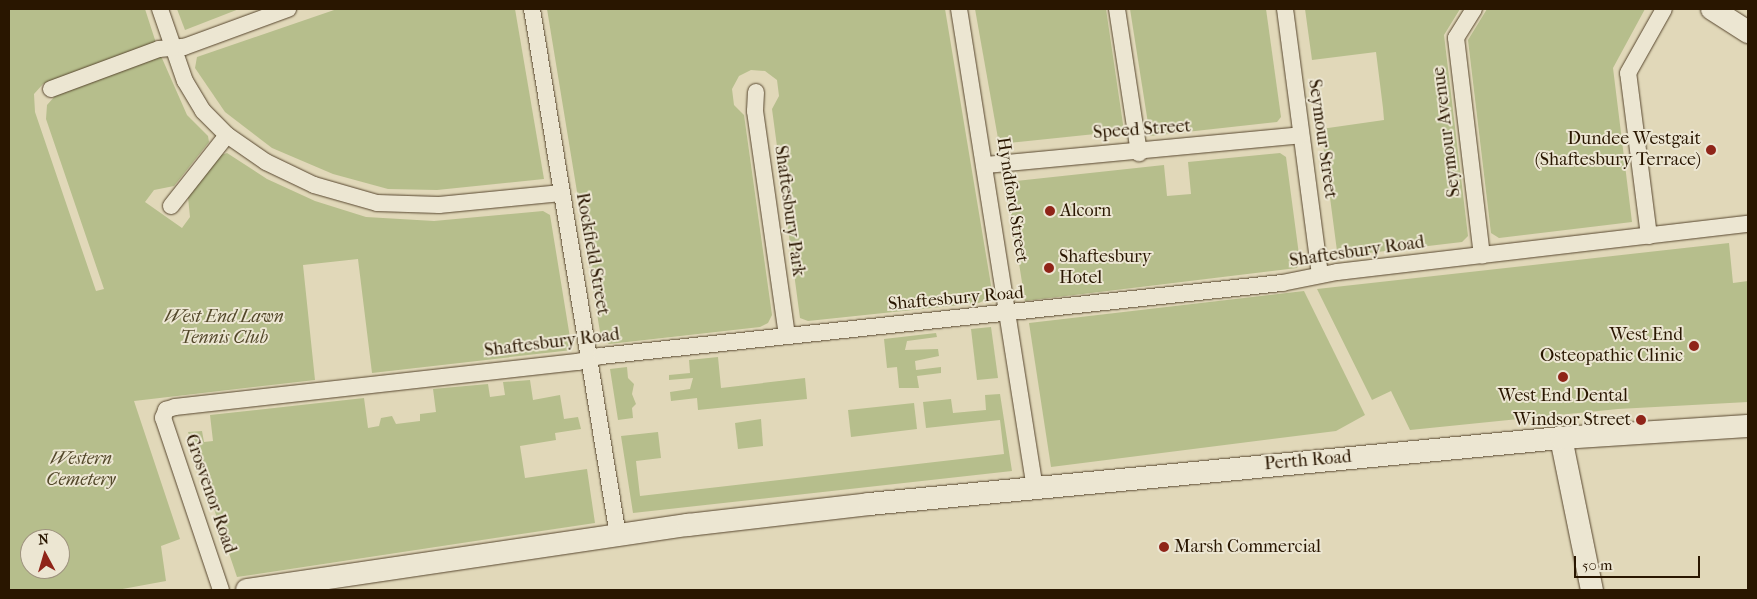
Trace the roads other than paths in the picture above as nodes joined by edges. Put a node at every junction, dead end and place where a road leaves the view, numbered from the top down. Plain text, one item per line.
1 (160, 9) edge
2 (288, 9) edge
3 (532, 9) edge
4 (959, 9) edge
5 (1117, 9) edge
6 (1285, 9) edge
7 (1474, 9) edge
8 (1664, 9) edge
9 (1712, 9) edge
10 (1748, 32) edge
11 (173, 48) junction
12 (51, 89) dead end
13 (756, 92) dead end
14 (228, 135) junction
15 (1301, 135) junction
16 (1139, 153) junction
17 (986, 165) junction
18 (561, 193) junction
19 (171, 206) dead end
20 (1748, 224) edge
21 (1649, 236) junction
22 (1482, 256) junction
23 (1320, 275) junction
24 (1009, 313) junction
25 (787, 336) junction
26 (590, 359) junction
27 (166, 410) joint
28 (1748, 426) edge
29 (1561, 438) junction
30 (1035, 487) junction
31 (618, 536) junction
32 (221, 590) edge
33 (247, 590) edge
34 (1592, 590) edge

1 - 11 street
2 - 11 street
3 - 18 street, Rockfield Street
4 - 17 street, Hyndford Street
5 - 16 street
6 - 15 street, Seymour Street
7 - 22 street, Seymour Avenue
8 - 21 street
9 - 10 street
11 - 12 street
11 - 14 street
13 - 25 street, Shaftesbury Park
14 - 18 street
14 - 19 street
15 - 16 street, Speed Street
15 - 23 street, Seymour Street
16 - 17 street, Speed Street
17 - 24 street, Hyndford Street
18 - 26 street, Rockfield Street
20 - 21 street, Shaftesbury Road
21 - 22 street, Shaftesbury Road
22 - 23 street, Shaftesbury Road
23 - 24 street, Shaftesbury Road
24 - 25 street, Shaftesbury Road
24 - 30 street, Hyndford Street
25 - 26 street, Shaftesbury Road
26 - 27 street, Shaftesbury Road
26 - 31 street, Rockfield Street
27 - 32 street, Grosvenor Road
28 - 29 street, Perth Road
29 - 30 street, Perth Road
29 - 34 street
30 - 31 street, Perth Road
31 - 33 street, Perth Road

